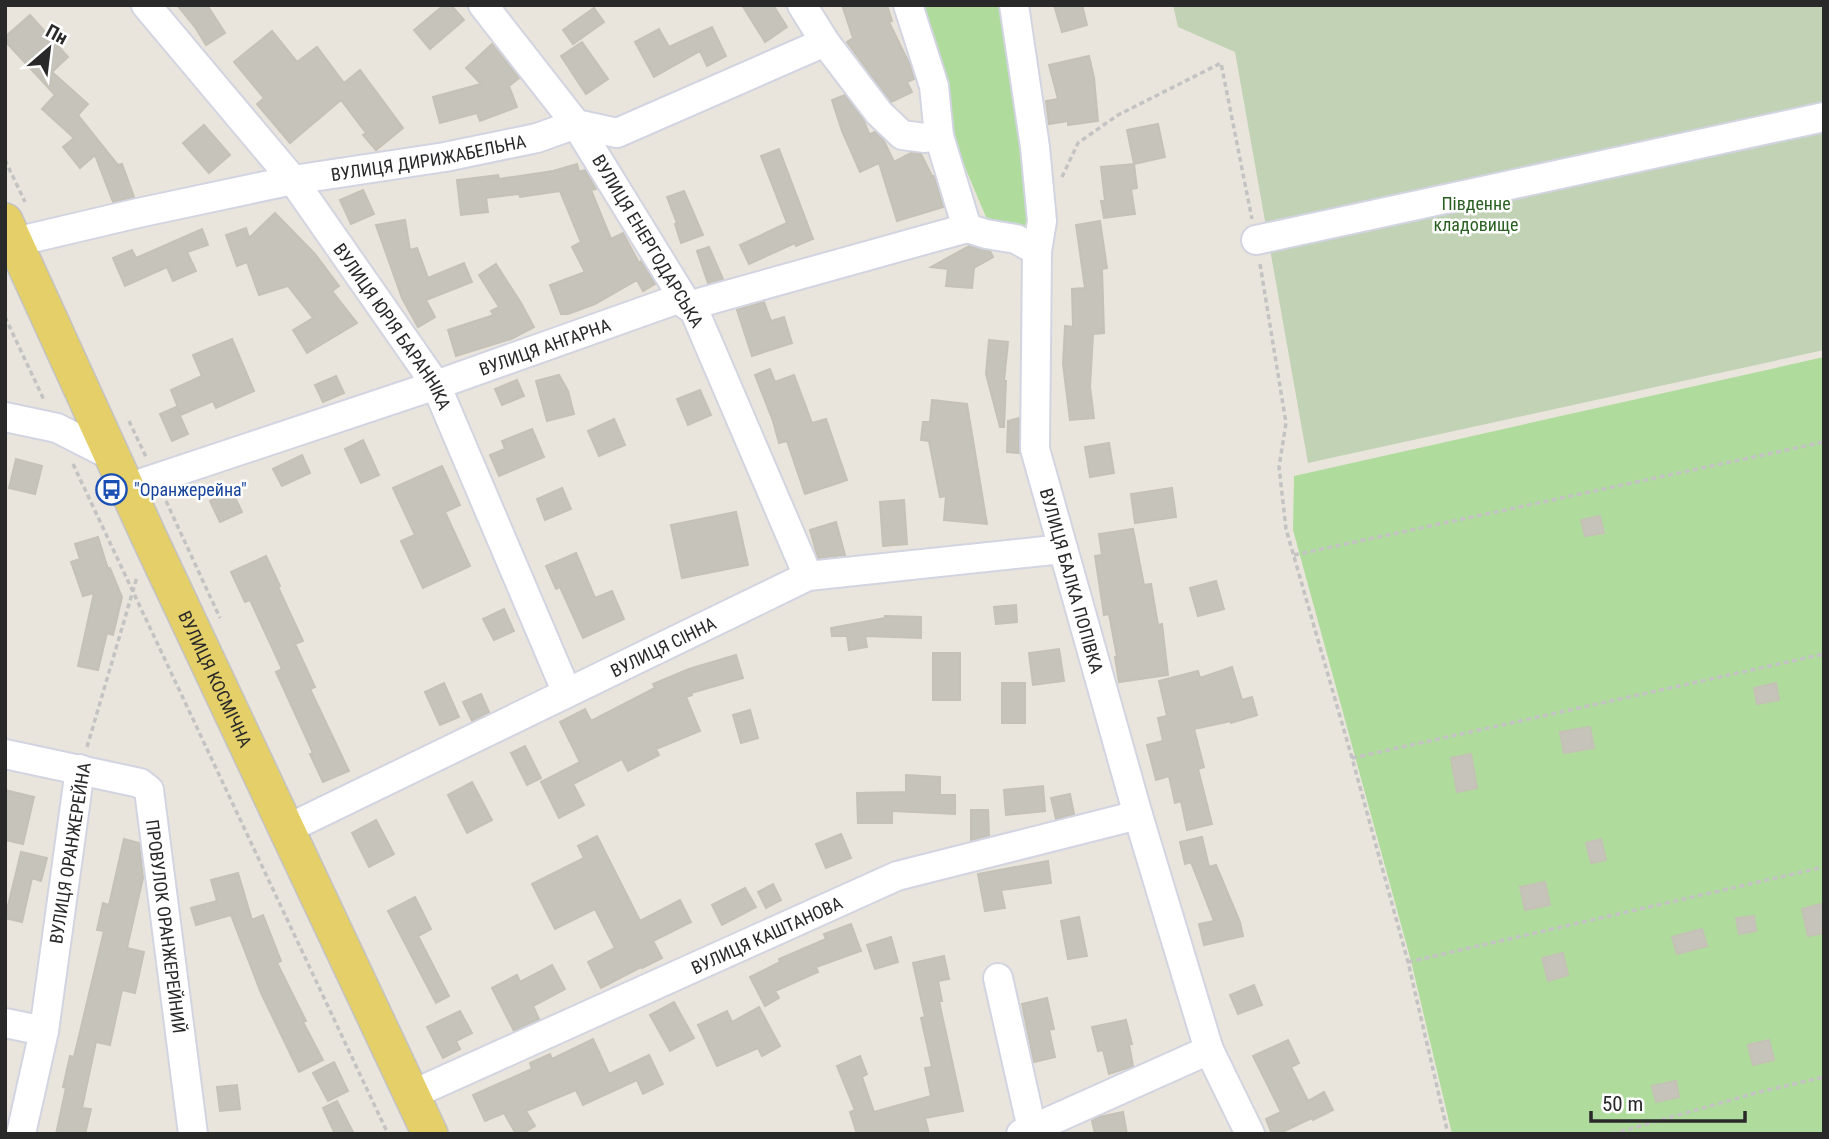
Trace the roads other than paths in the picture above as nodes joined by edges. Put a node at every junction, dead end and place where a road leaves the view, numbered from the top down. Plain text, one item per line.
1 (146, 5) edge
2 (483, 5) edge
3 (802, 5) edge
4 (908, 5) edge
5 (1014, 5) edge
6 (825, 42) junction
7 (1824, 117) edge
8 (576, 124) junction
9 (939, 136) junction
10 (293, 180) junction
11 (967, 228) junction
12 (10, 231) edge
13 (1256, 240) road end
14 (1037, 251) junction
15 (688, 306) junction
16 (436, 385) junction
17 (5, 417) edge
18 (121, 473) junction
19 (1063, 550) junction
20 (808, 576) junction
21 (567, 693) junction
22 (5, 754) edge
23 (80, 769) junction
24 (1138, 816) junction
25 (287, 829) junction
26 (998, 978) dead end
27 (5, 1023) edge
28 (44, 1031) junction
29 (1209, 1050) junction
30 (411, 1096) junction
31 (1026, 1131) edge
32 (22, 1134) edge
33 (193, 1134) edge
34 (430, 1134) edge
35 (1250, 1134) edge

1 - 10 street, ВУЛИЦЯ ЮРІЯ БАРАННІКА
2 - 8 street, ВУЛИЦЯ ЕНЕРГОДАРСЬКА
3 - 6 street
4 - 9 street
5 - 14 street, ВУЛИЦЯ БАЛКА ПОПІВКА
6 - 8 street
6 - 9 street
7 - 13 street
8 - 10 street, ВУЛИЦЯ ДИРИЖАБЕЛЬНА
8 - 15 street, ВУЛИЦЯ ЕНЕРГОДАРСЬКА
9 - 11 street
10 - 12 street, ВУЛИЦЯ ДИРИЖАБЕЛЬНА
10 - 16 street, ВУЛИЦЯ ЮРІЯ БАРАННІКА
11 - 14 street
11 - 15 street, ВУЛИЦЯ АНГАРНА
12 - 18 main road, ВУЛИЦЯ КОСМІЧНА
14 - 19 street, ВУЛИЦЯ БАЛКА ПОПІВКА
15 - 16 street, ВУЛИЦЯ АНГАРНА
15 - 20 street, ВУЛИЦЯ ЕНЕРГОДАРСЬКА
16 - 18 street, ВУЛИЦЯ АНГАРНА
16 - 21 street, ВУЛИЦЯ ЮРІЯ БАРАННІКА
17 - 18 street
18 - 25 main road, ВУЛИЦЯ КОСМІЧНА
19 - 20 street, ВУЛИЦЯ СІННА
19 - 24 street, ВУЛИЦЯ БАЛКА ПОПІВКА
20 - 21 street, ВУЛИЦЯ СІННА
21 - 25 street, ВУЛИЦЯ СІННА
22 - 23 street
23 - 28 street, ВУЛИЦЯ ОРАНЖЕРЕЙНА
23 - 33 street, ПРОВУЛОК ОРАНЖЕРЕЙНИЙ
24 - 29 street, ВУЛИЦЯ БАЛКА ПОПІВКА
24 - 30 street, ВУЛИЦЯ КАШТАНОВА
25 - 30 main road, ВУЛИЦЯ КОСМІЧНА
26 - 31 street
27 - 28 street
28 - 32 street, ВУЛИЦЯ ОРАНЖЕРЕЙНА
29 - 31 street
29 - 35 street, ВУЛИЦЯ БАЛКА ПОПІВКА
30 - 34 main road, ВУЛИЦЯ КОСМІЧНА

